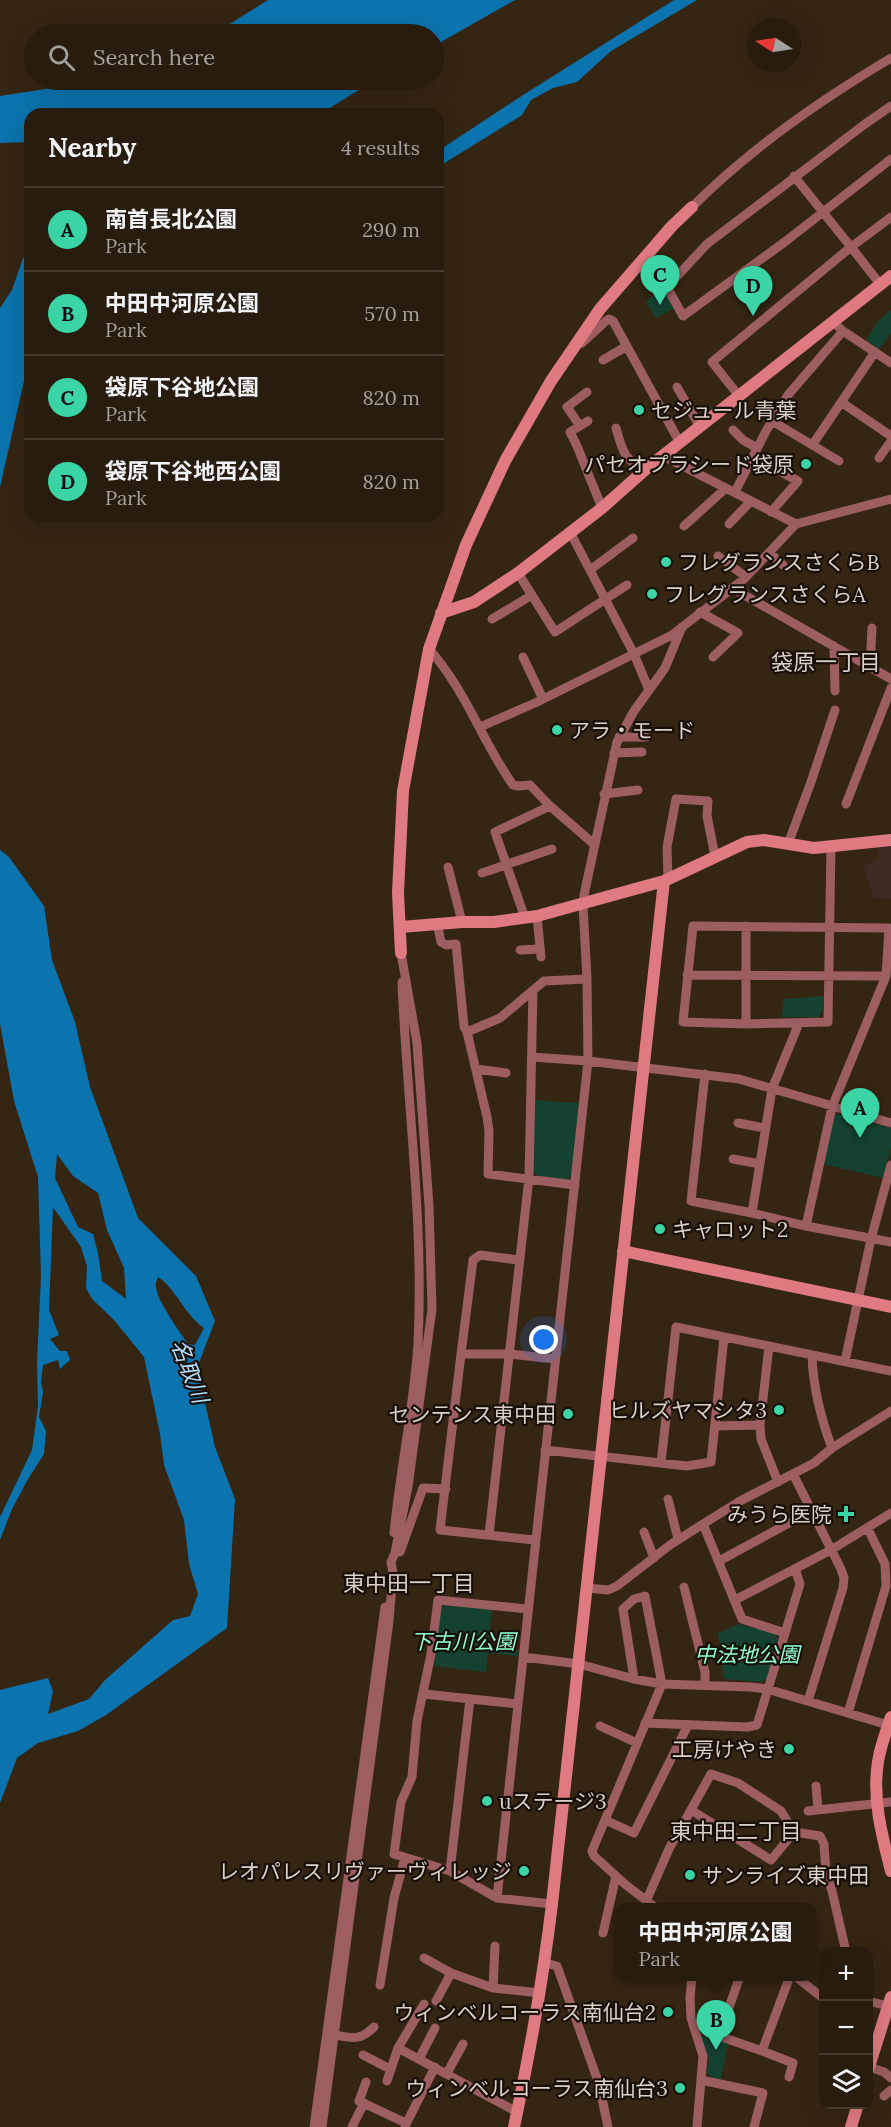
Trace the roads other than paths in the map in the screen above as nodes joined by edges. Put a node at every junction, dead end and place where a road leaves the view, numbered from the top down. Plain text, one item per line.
1 (891, 58) edge
2 (891, 106) edge
3 (891, 159) edge
4 (794, 176) junction
5 (692, 207) joint
6 (824, 213) junction
7 (891, 217) edge
8 (851, 248) junction
9 (891, 276) edge
10 (880, 284) junction
11 (838, 326) junction
12 (576, 344) junction
13 (627, 346) junction
14 (875, 352) junction
15 (603, 360) dead end
16 (891, 363) edge
17 (677, 387) dead end
18 (581, 393) dead end
19 (739, 396) junction
20 (842, 402) junction
21 (772, 421) junction
22 (700, 427) junction
23 (616, 428) dead end
24 (733, 430) dead end
25 (891, 438) edge
26 (680, 443) junction
27 (813, 444) junction
28 (755, 452) junction
29 (663, 456) junction
30 (879, 458) dead end
31 (839, 461) dead end
32 (646, 470) junction
33 (731, 490) junction
34 (891, 499) edge
35 (751, 501) junction
36 (602, 508) junction
37 (771, 512) junction
38 (729, 524) dead end
39 (796, 524) junction
40 (684, 526) dead end
41 (570, 532) junction
42 (633, 538) dead end
43 (770, 553) junction
44 (718, 556) dead end
45 (783, 565) dead end
46 (590, 570) junction
47 (518, 573) junction
48 (746, 577) junction
49 (627, 585) dead end
50 (732, 588) junction
51 (532, 595) junction
52 (605, 599) junction
53 (700, 612) junction
54 (441, 613) junction
55 (492, 619) dead end
56 (682, 627) junction
57 (872, 628) dead end
58 (834, 646) junction
59 (429, 649) junction
60 (634, 654) junction
61 (523, 657) dead end
62 (713, 657) dead end
63 (870, 667) junction
64 (891, 679) edge
65 (891, 688) edge
66 (649, 690) junction
67 (836, 691) dead end
68 (543, 699) junction
69 (835, 710) dead end
70 (480, 727) junction
71 (619, 737) junction
72 (646, 737) dead end
73 (642, 752) dead end
74 (614, 753) junction
75 (638, 790) dead end
76 (604, 794) junction
77 (846, 804) dead end
78 (550, 806) junction
79 (891, 840) edge
80 (788, 844) junction
81 (595, 845) junction
82 (831, 847) junction
83 (552, 849) dead end
84 (715, 856) junction
85 (506, 863) junction
86 (448, 867) dead end
87 (482, 873) dead end
88 (666, 880) junction
89 (583, 904) junction
90 (531, 917) junction
91 (462, 922) junction
92 (437, 923) junction
93 (746, 926) junction
94 (830, 926) junction
95 (401, 927) junction
96 (890, 928) edge
97 (520, 950) dead end
98 (401, 953) junction
99 (888, 970) edge
100 (830, 974) junction
101 (687, 975) junction
102 (746, 975) junction
103 (587, 979) junction
104 (533, 990) junction
105 (799, 1023) junction
106 (746, 1024) junction
107 (467, 1032) junction
108 (532, 1057) junction
109 (588, 1061) junction
110 (644, 1067) junction
111 (476, 1069) junction
112 (506, 1072) dead end
113 (705, 1074) junction
114 (772, 1089) junction
115 (832, 1107) junction
116 (738, 1123) dead end
117 (891, 1123) edge
118 (765, 1128) junction
119 (733, 1159) dead end
120 (760, 1164) junction
121 (891, 1165) edge
122 (529, 1178) junction
123 (575, 1185) junction
124 (752, 1213) junction
125 (806, 1226) junction
126 (871, 1239) junction
127 (891, 1242) edge
128 (623, 1251) junction
129 (519, 1260) junction
130 (857, 1300) junction
131 (891, 1307) edge
132 (724, 1336) junction
133 (769, 1346) junction
134 (461, 1354) junction
135 (510, 1354) junction
136 (813, 1355) junction
137 (555, 1359) junction
138 (845, 1361) junction
139 (891, 1371) edge
140 (891, 1411) edge
141 (760, 1425) junction
142 (716, 1426) junction
143 (832, 1448) junction
144 (545, 1450) junction
145 (601, 1456) junction
146 (661, 1463) junction
147 (793, 1474) junction
148 (778, 1482) junction
149 (446, 1489) junction
150 (668, 1499) dead end
151 (811, 1511) junction
152 (891, 1513) edge
153 (703, 1524) junction
154 (868, 1529) junction
155 (644, 1533) dead end
156 (489, 1534) junction
157 (678, 1539) junction
158 (535, 1540) junction
159 (831, 1550) junction
160 (654, 1558) junction
161 (719, 1561) junction
162 (392, 1562) junction
163 (795, 1569) junction
164 (684, 1587) dead end
165 (587, 1588) junction
166 (735, 1600) junction
167 (527, 1609) junction
168 (785, 1633) junction
169 (523, 1657) junction
170 (579, 1664) junction
171 (634, 1679) junction
172 (662, 1684) junction
173 (705, 1685) junction
174 (767, 1689) junction
175 (424, 1694) junction
176 (470, 1699) junction
177 (808, 1701) junction
178 (518, 1704) junction
179 (848, 1713) junction
180 (890, 1721) edge
181 (645, 1723) junction
182 (688, 1725) junction
183 (600, 1726) dead end
184 (638, 1743) junction
185 (816, 1786) dead end
186 (878, 1802) junction
187 (891, 1802) edge
188 (691, 1810) junction
189 (605, 1820) junction
190 (794, 1833) junction
191 (405, 1858) junction
192 (891, 1870) edge
193 (450, 1871) junction
194 (616, 1876) junction
195 (497, 1898) junction
196 (647, 1899) junction
197 (651, 1903) edge
198 (552, 1904) junction
199 (603, 1933) dead end
200 (495, 1946) dead end
201 (845, 1947) edge
202 (424, 1958) dead end
203 (545, 1963) junction
204 (451, 1973) junction
205 (692, 1981) edge
206 (739, 1981) edge
207 (788, 1981) edge
208 (800, 1981) edge
209 (380, 1985) dead end
210 (493, 1988) junction
211 (540, 1993) junction
212 (819, 1995) edge
213 (436, 2001) dead end
214 (873, 2002) edge
215 (890, 2003) edge
216 (424, 2004) dead end
217 (374, 2027) dead end
218 (435, 2028) dead end
219 (335, 2035) junction
220 (463, 2044) dead end
221 (398, 2048) junction
222 (762, 2051) junction
223 (363, 2055) dead end
224 (873, 2056) edge
225 (419, 2058) junction
226 (435, 2067) junction
227 (390, 2069) junction
228 (873, 2069) edge
229 (447, 2073) junction
230 (789, 2077) dead end
231 (891, 2078) edge
232 (701, 2080) junction
233 (387, 2081) dead end
234 (366, 2082) dead end
235 (364, 2103) junction
236 (856, 2109) edge
237 (517, 2112) junction
238 (405, 2125) edge
239 (314, 2127) edge
240 (322, 2127) edge
241 (352, 2127) edge
242 (514, 2127) edge
243 (608, 2127) edge
244 (697, 2127) edge
245 (754, 2127) edge
246 (851, 2127) edge

1 - 5 street
2 - 4 street
3 - 6 street
4 - 6 street
4 - 6 street
5 - 12 street
6 - 8 street
7 - 8 street
8 - 10 street
8 - 19 street
9 - 10 street
10 - 11 street
11 - 14 street
11 - 19 street
11 - 21 street
12 - 13 street
12 - 54 street
13 - 15 street
13 - 26 street
14 - 16 street
14 - 20 street
17 - 22 street
18 - 36 street
19 - 22 street
20 - 25 street
20 - 27 street
21 - 27 street
21 - 28 street
22 - 26 street
23 - 32 street
24 - 28 street
25 - 30 street
26 - 29 street
27 - 31 street
28 - 33 street
28 - 37 street
29 - 32 street
29 - 33 street
32 - 36 street
33 - 35 street
33 - 40 street
34 - 39 street
35 - 37 street
35 - 38 street
36 - 41 street
37 - 39 street
39 - 43 street
41 - 46 street
41 - 47 street
42 - 46 street
43 - 45 street
43 - 48 street
44 - 48 street
46 - 52 street
47 - 51 street
47 - 54 street
48 - 50 street
49 - 52 street
50 - 53 street
50 - 58 street
51 - 52 street
51 - 55 street
52 - 60 street
53 - 56 street
53 - 62 street
54 - 59 street
56 - 60 street
56 - 66 street
57 - 63 street
58 - 63 street
58 - 67 street
59 - 70 street
59 - 95 street
60 - 66 street
60 - 68 street
61 - 68 street
63 - 64 street
65 - 77 street
66 - 71 street
68 - 70 street
69 - 80 street
70 - 78 street
71 - 72 street
71 - 74 street
73 - 74 street
74 - 76 street
75 - 76 street
76 - 81 street
78 - 81 street
78 - 85 street
79 - 82 street
80 - 82 street
80 - 84 street
81 - 89 street
82 - 94 street
83 - 85 street
84 - 88 street
84 - 88 street
85 - 87 street
85 - 90 street
86 - 91 street
88 - 89 street
88 - 110 street
89 - 90 street
89 - 103 street
90 - 91 street
90 - 97 street
91 - 92 street
92 - 95 street
92 - 107 street
93 - 94 street
93 - 101 street
93 - 102 street
94 - 96 street
94 - 100 street
95 - 98 street
96 - 99 street
98 - 162 street
98 - 162 street
99 - 100 street
99 - 115 street
100 - 102 street
100 - 105 street
101 - 102 street
101 - 106 street
102 - 106 street
103 - 104 street
103 - 109 street
104 - 107 street
104 - 108 street
105 - 106 street
105 - 114 street
107 - 111 street
108 - 109 street
108 - 122 street
109 - 110 street
109 - 123 street
110 - 113 street
110 - 128 street
111 - 112 street
111 - 122 street
113 - 114 street
113 - 124 street
114 - 115 street
114 - 118 street
115 - 117 street
115 - 125 street
116 - 118 street
118 - 120 street
119 - 120 street
120 - 124 street
121 - 126 street
122 - 123 street
122 - 129 street
123 - 137 street
124 - 125 street
125 - 126 street
126 - 127 street
126 - 130 street
128 - 130 street
128 - 145 street
129 - 134 street
129 - 135 street
130 - 131 street
130 - 138 street
132 - 133 street
132 - 142 street
132 - 146 street
133 - 136 street
133 - 141 street
134 - 135 street
134 - 149 street
135 - 137 street
135 - 156 street
136 - 138 street
136 - 143 street
137 - 144 street
138 - 139 street
140 - 143 street
141 - 142 street
141 - 148 street
142 - 146 street
143 - 147 street
144 - 145 street
144 - 158 street
145 - 146 street
145 - 165 street
147 - 148 street
147 - 151 street
148 - 153 street
149 - 156 street
149 - 162 street
150 - 157 street
151 - 159 street
151 - 161 street
152 - 154 street
153 - 157 street
153 - 161 street
154 - 159 street
154 - 179 street
155 - 160 street
156 - 158 street
157 - 160 street
158 - 167 street
159 - 163 street
159 - 177 street
160 - 165 street
161 - 166 street
162 - 219 street
162 - 239 street
163 - 166 street
163 - 168 street
164 - 173 street
165 - 170 street
166 - 168 street
167 - 169 street
167 - 175 street
168 - 174 street
169 - 170 street
169 - 178 street
170 - 171 street
170 - 198 street
171 - 172 street
171 - 172 street
172 - 173 street
172 - 181 street
173 - 174 street
174 - 177 street
174 - 182 street
175 - 176 street
175 - 191 street
176 - 178 street
176 - 193 street
177 - 179 street
178 - 195 street
179 - 180 street
180 - 186 street
181 - 182 street
181 - 184 street
182 - 189 street
183 - 184 street
184 - 189 street
185 - 186 street
186 - 187 street
186 - 192 street
188 - 190 street
188 - 190 street
188 - 196 street
189 - 194 street
190 - 201 street
191 - 193 street
191 - 209 street
193 - 195 street
194 - 196 street
194 - 199 street
195 - 198 street
196 - 197 street
198 - 203 street
200 - 210 street
202 - 204 street
203 - 211 street
203 - 243 street
204 - 210 street
204 - 213 street
205 - 232 street
206 - 222 street
207 - 222 street
208 - 212 street
210 - 211 street
211 - 237 street
214 - 215 street
215 - 224 street
216 - 221 street
217 - 219 street
218 - 225 street
219 - 240 street
220 - 229 street
221 - 225 street
221 - 227 street
222 - 230 street
223 - 227 street
225 - 226 street
226 - 229 street
226 - 238 street
227 - 233 street
228 - 231 street
229 - 237 street
232 - 244 street
232 - 245 street
234 - 235 street
235 - 238 street
235 - 241 street
236 - 246 street
237 - 242 street

